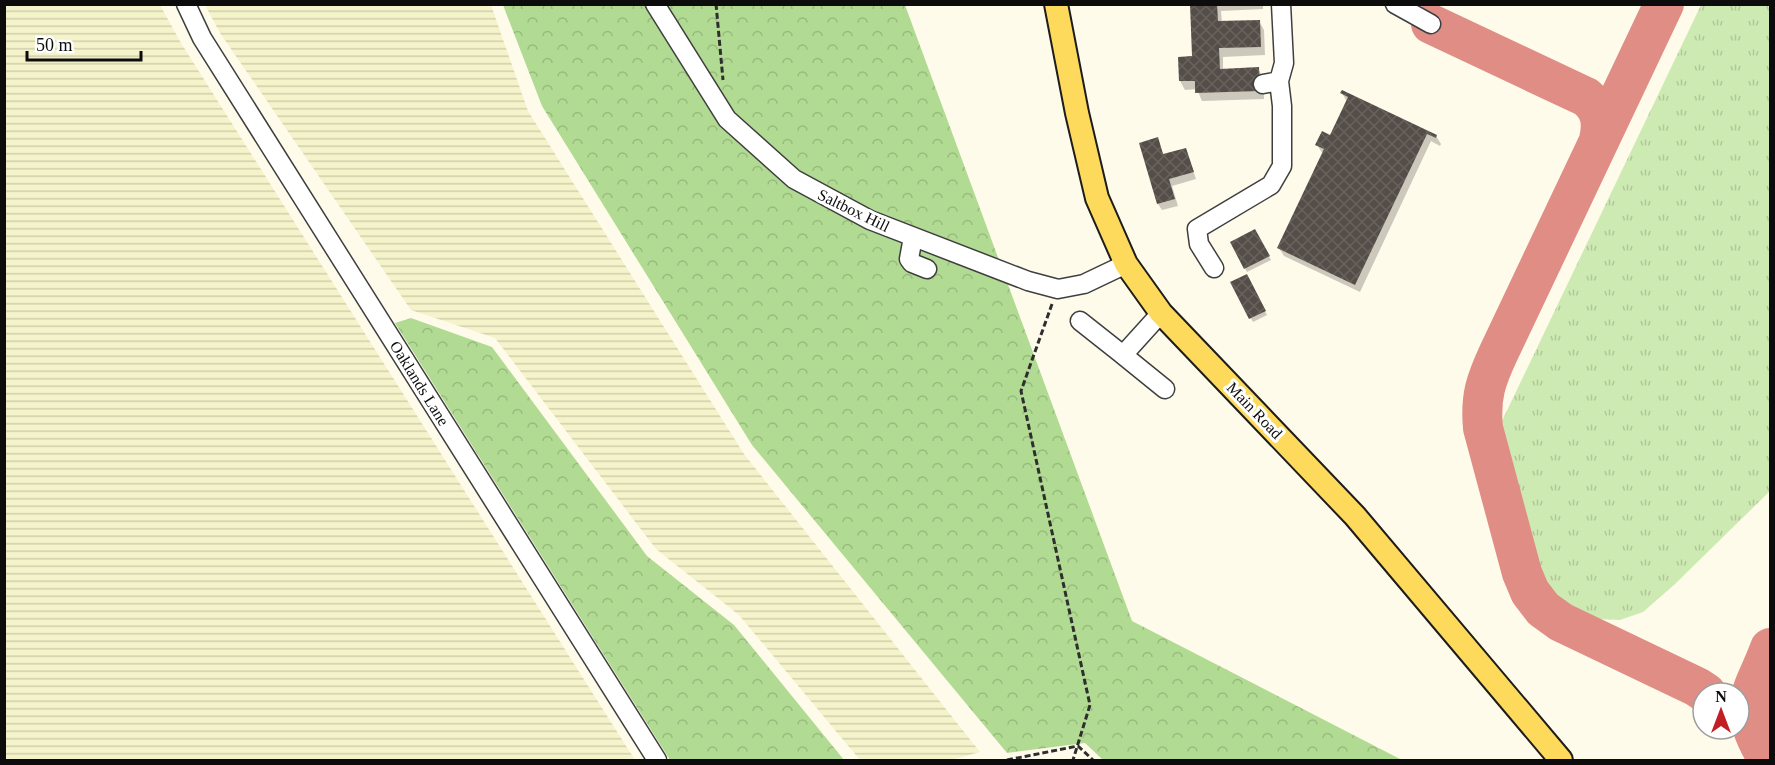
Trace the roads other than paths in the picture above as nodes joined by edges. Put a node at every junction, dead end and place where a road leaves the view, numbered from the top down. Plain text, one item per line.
1 (186, 4) edge
2 (655, 4) edge
3 (1056, 4) edge
4 (1281, 4) edge
5 (1395, 4) edge
6 (1431, 24) dead end
7 (913, 237) junction
8 (1126, 264) junction
9 (1214, 268) dead end
10 (927, 269) dead end
11 (1161, 313) junction
12 (1080, 321) dead end
13 (1123, 355) junction
14 (1165, 389) dead end
15 (657, 760) edge
16 (1561, 760) edge

1 - 15 street, Oaklands Lane
2 - 7 street, Saltbox Hill
3 - 8 main road, Main Road
4 - 9 street
5 - 6 street
7 - 8 street, Saltbox Hill
7 - 10 street
8 - 11 main road, Main Road
11 - 13 street
11 - 16 main road, Main Road
12 - 13 street
13 - 14 street

